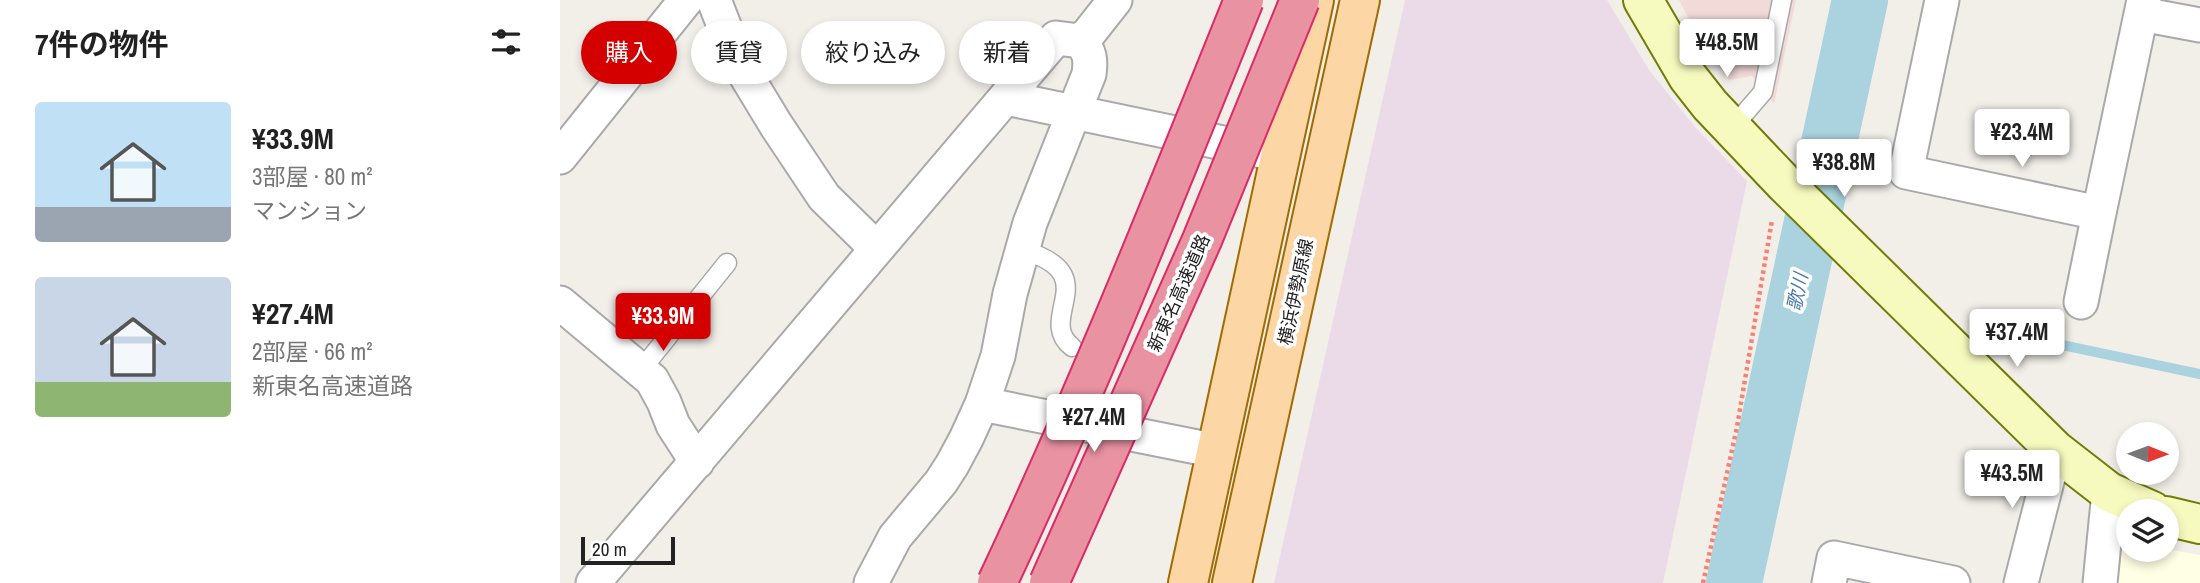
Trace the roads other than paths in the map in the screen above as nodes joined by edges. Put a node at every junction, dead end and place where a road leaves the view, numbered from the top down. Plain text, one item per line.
1 (686, 0) edge
2 (714, 0) edge
3 (1115, 0) edge
4 (1244, 0) edge
5 (1300, 0) edge
6 (1314, 0) edge
7 (1360, 0) edge
8 (1643, 0) edge
9 (1782, 0) edge
10 (1942, 0) edge
11 (2142, 7) edge
12 (2200, 26) edge
13 (1080, 41) junction
14 (1006, 98) junction
15 (1073, 112) junction
16 (1732, 128) junction
17 (1281, 155) junction
18 (560, 157) edge
19 (2099, 213) junction
20 (876, 248) junction
21 (1022, 250) junction
22 (727, 263) dead end
23 (2081, 302) dead end
24 (560, 303) edge
25 (1072, 347) dead end
26 (641, 370) junction
27 (982, 404) junction
28 (2055, 450) junction
29 (1217, 451) junction
30 (696, 462) junction
31 (2109, 492) junction
32 (2125, 499) edge
33 (2179, 519) edge
34 (2200, 524) edge
35 (593, 583) edge
36 (871, 583) edge
37 (997, 583) edge
38 (1049, 583) edge
39 (1188, 583) edge
40 (1232, 583) edge
41 (1829, 583) edge
42 (1953, 583) edge
43 (2021, 583) edge
44 (2100, 583) edge

1 - 18 street
2 - 20 street
3 - 13 street
4 - 37 highway, bridge
5 - 38 highway, 新東名高速道路, bridge
6 - 17 main road
7 - 40 main road, 横浜伊勢原線
8 - 16 street
9 - 16 lane
10 - 19 street
11 - 12 street
11 - 19 street
13 - 14 street
13 - 15 street
14 - 15 street
14 - 20 street
15 - 17 street
15 - 21 street
16 - 28 street
17 - 29 main road
19 - 23 street
20 - 30 street
21 - 25 lane
21 - 27 street
22 - 26 lane
24 - 26 street
26 - 30 street
27 - 29 street
27 - 36 street
28 - 31 street
28 - 43 street
29 - 39 main road
30 - 35 street
31 - 32 street
31 - 44 street
33 - 34 street
41 - 42 street

